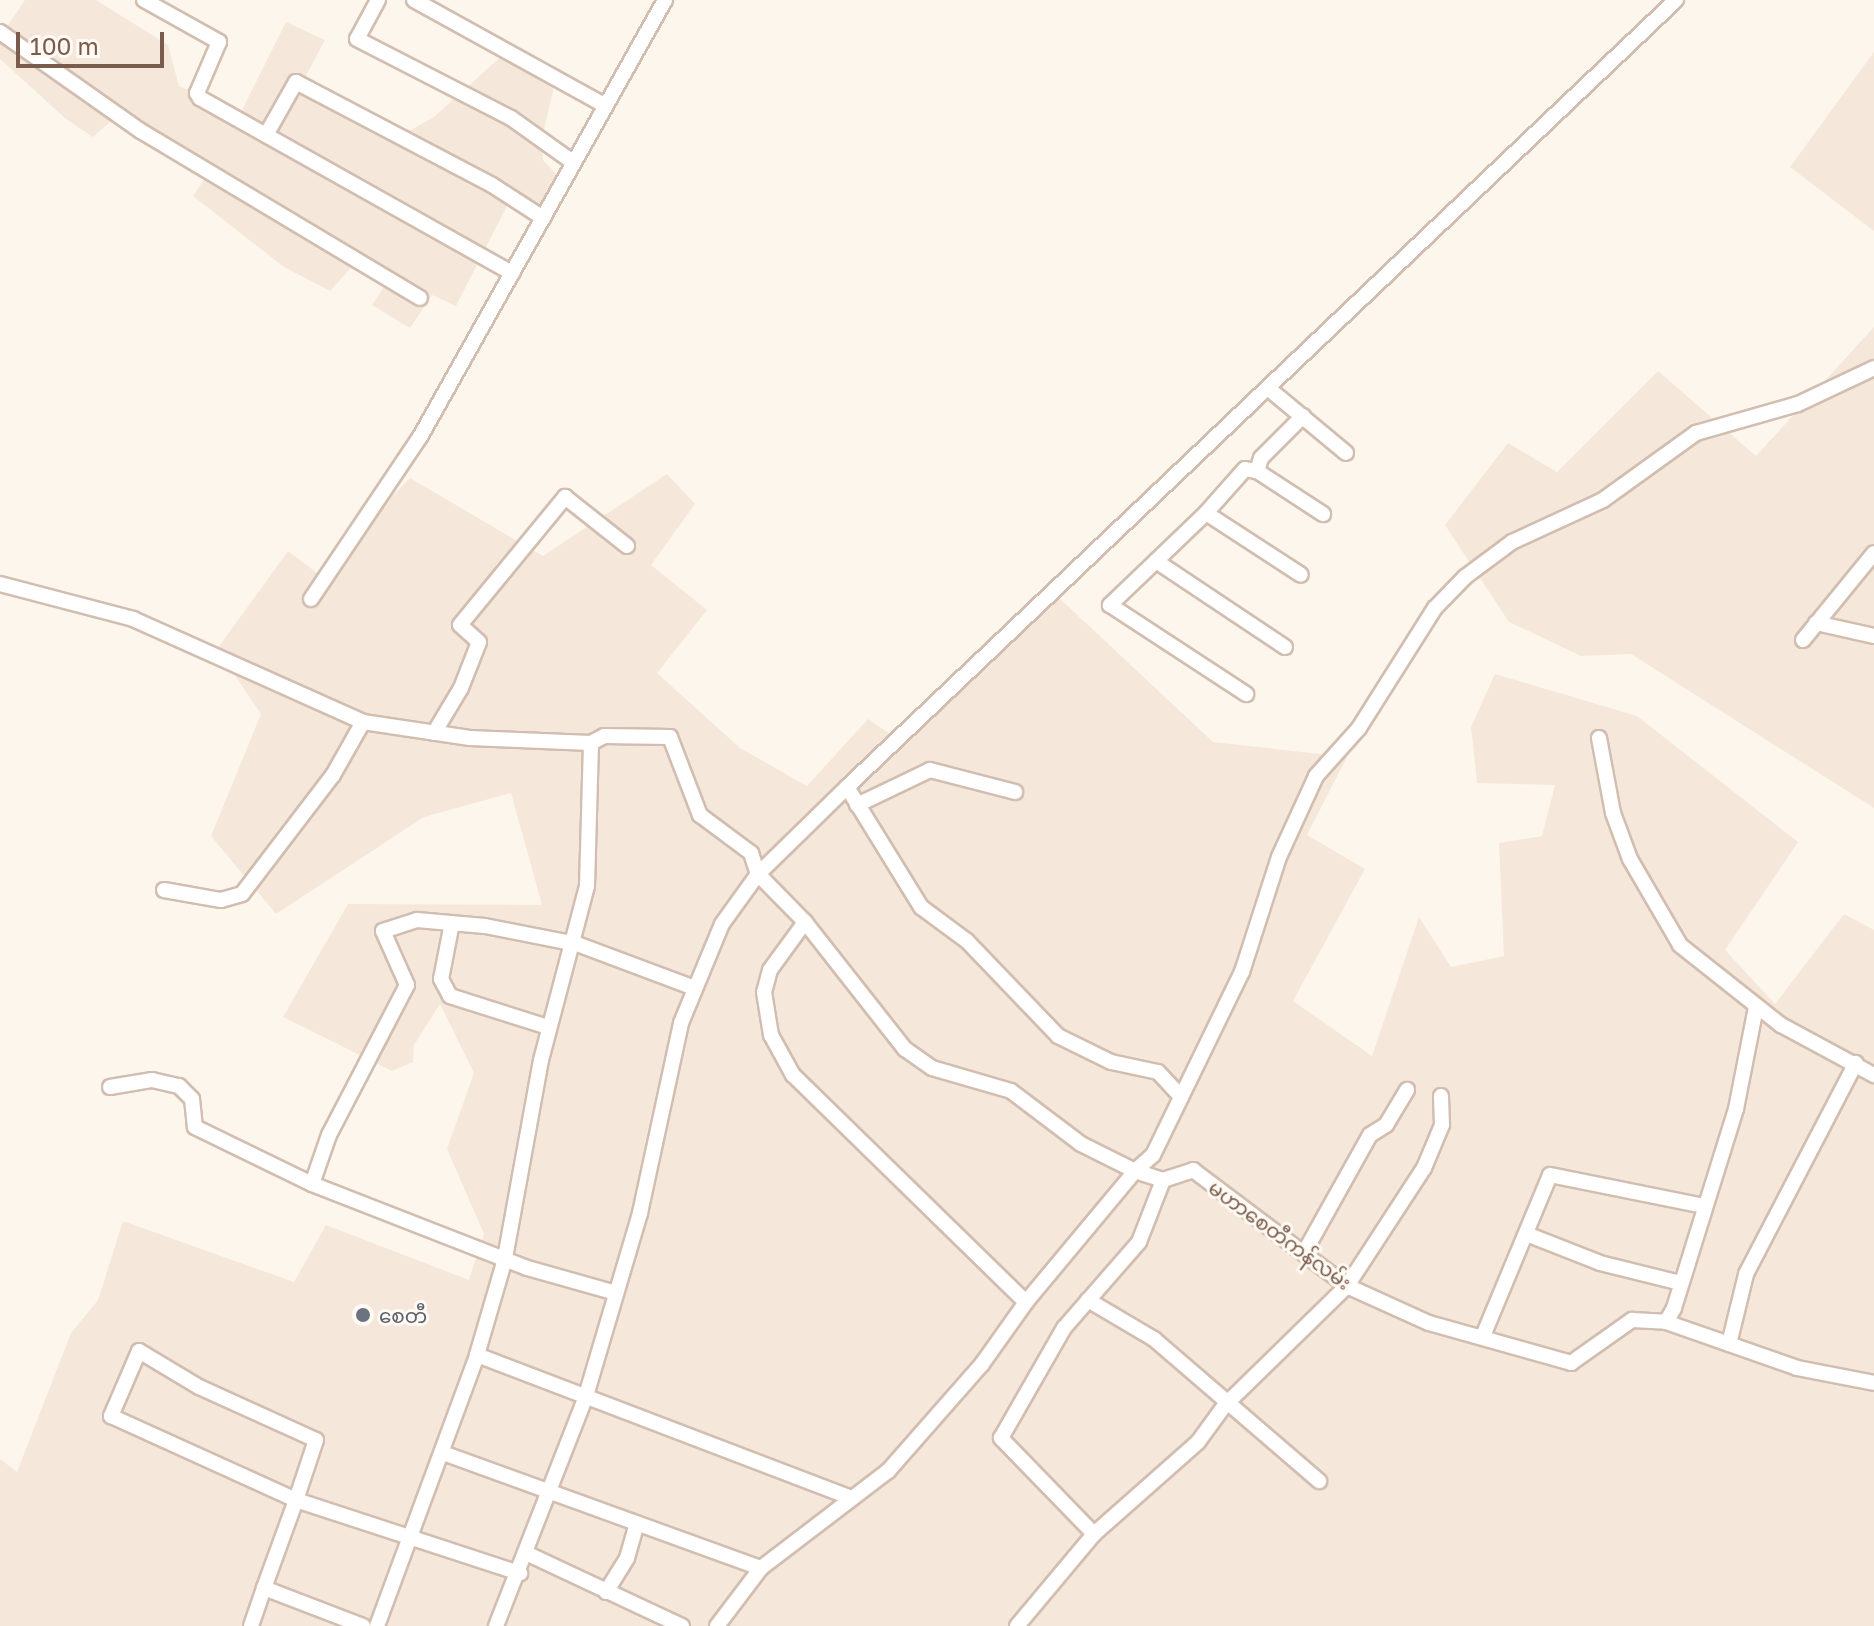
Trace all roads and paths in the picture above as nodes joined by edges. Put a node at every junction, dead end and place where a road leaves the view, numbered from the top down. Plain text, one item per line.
1 (144, 0) edge
2 (378, 0) edge
3 (414, 0) edge
4 (665, 0) edge
5 (1676, 0) edge
6 (0, 32) edge
7 (606, 106) junction
8 (266, 135) junction
9 (574, 163) junction
10 (543, 218) junction
11 (512, 273) junction
12 (420, 298) dead end
13 (1874, 368) edge
14 (1269, 389) junction
15 (1303, 416) junction
16 (1346, 453) dead end
17 (1257, 471) junction
18 (1206, 513) junction
19 (1323, 514) dead end
20 (627, 546) dead end
21 (1874, 553) edge
22 (1156, 561) junction
23 (1301, 575) dead end
24 (0, 584) edge
25 (311, 599) dead end
26 (1816, 623) junction
27 (1874, 636) edge
28 (1803, 640) dead end
29 (1285, 647) dead end
30 (1246, 694) dead end
31 (363, 722) junction
32 (434, 733) junction
33 (1599, 738) dead end
34 (591, 743) junction
35 (847, 787) junction
36 (1015, 792) dead end
37 (857, 805) junction
38 (758, 874) junction
39 (164, 890) dead end
40 (805, 922) junction
41 (452, 923) junction
42 (571, 944) junction
43 (692, 987) junction
44 (1756, 1007) junction
45 (548, 1027) junction
46 (1856, 1063) junction
47 (1874, 1075) edge
48 (110, 1087) dead end
49 (1407, 1090) dead end
50 (1441, 1096) dead end
51 (1181, 1097) junction
52 (1135, 1171) junction
53 (1163, 1180) junction
54 (312, 1184) junction
55 (1704, 1206) junction
56 (1529, 1235) junction
57 (1304, 1253) junction
58 (505, 1259) junction
59 (1681, 1283) junction
60 (1347, 1286) junction
61 (616, 1293) junction
62 (1088, 1300) junction
63 (1026, 1302) junction
64 (1666, 1322) junction
65 (1483, 1336) junction
66 (1729, 1344) junction
67 (477, 1355) junction
68 (1874, 1383) edge
69 (585, 1399) junction
70 (1225, 1405) junction
71 (443, 1453) junction
72 (1319, 1481) dead end
73 (551, 1488) junction
74 (852, 1498) junction
75 (296, 1500) junction
76 (637, 1524) junction
77 (1094, 1534) junction
78 (414, 1537) junction
79 (528, 1554) junction
80 (761, 1568) junction
81 (520, 1573) junction
82 (264, 1588) junction
83 (606, 1592) junction
84 (251, 1626) edge
85 (363, 1626) edge
86 (377, 1626) edge
87 (496, 1626) edge
88 (682, 1626) edge
89 (717, 1626) edge
90 (1017, 1626) edge

1 - 8 street
2 - 9 street
3 - 7 street
4 - 7 street
5 - 14 street
6 - 12 street
7 - 9 street
8 - 10 street
8 - 11 street
9 - 10 street
10 - 11 street
11 - 25 street
13 - 51 street
14 - 15 street
14 - 35 street
15 - 16 street
15 - 17 street
17 - 18 street
17 - 19 street
18 - 22 street
18 - 23 street
20 - 32 street
21 - 26 street
22 - 29 street
22 - 30 street
24 - 31 street
26 - 27 street
26 - 28 street
31 - 32 street
31 - 39 street
32 - 34 street
33 - 44 street
34 - 38 street, မဟာစေတီကန်လမ်း
34 - 42 street
35 - 37 street
35 - 38 street
36 - 37 street
37 - 51 street
38 - 40 street, မဟာစေတီကန်လမ်း
38 - 43 street
40 - 52 street, မဟာစေတီကန်လမ်း
40 - 63 street
41 - 42 street
41 - 45 street
41 - 54 street
42 - 43 street
42 - 45 street
43 - 61 street
44 - 46 street
44 - 55 street
45 - 58 street
46 - 47 street
46 - 66 street
48 - 54 street
49 - 57 street
50 - 60 street
51 - 52 street
52 - 53 street, မဟာစေတီကန်လမ်း
52 - 63 street
53 - 57 street, မဟာစေတီကန်လမ်း
53 - 62 street
54 - 58 street
55 - 56 street
55 - 59 street
56 - 59 street
56 - 65 street
57 - 60 street, မဟာစေတီကန်လမ်း
58 - 61 street
58 - 67 street
59 - 64 street
60 - 65 street, မဟာစေတီကန်လမ်း
60 - 70 street
61 - 69 street
62 - 70 street
62 - 77 street
63 - 74 street
64 - 65 street, မဟာစေတီကန်လမ်း
64 - 66 street, မဟာစေတီကန်လမ်း
66 - 68 street, မဟာစေတီကန်လမ်း
67 - 69 street
67 - 71 street
69 - 73 street
69 - 74 street
70 - 72 street
70 - 77 street
71 - 73 street
71 - 78 street
73 - 76 street
73 - 79 street
74 - 80 street
75 - 75 street
75 - 78 street
75 - 82 street
76 - 80 street
76 - 83 street
77 - 90 street
78 - 81 street
78 - 86 street
79 - 81 street
79 - 83 street
80 - 89 street
81 - 87 street
82 - 84 street
82 - 85 street
83 - 88 street

